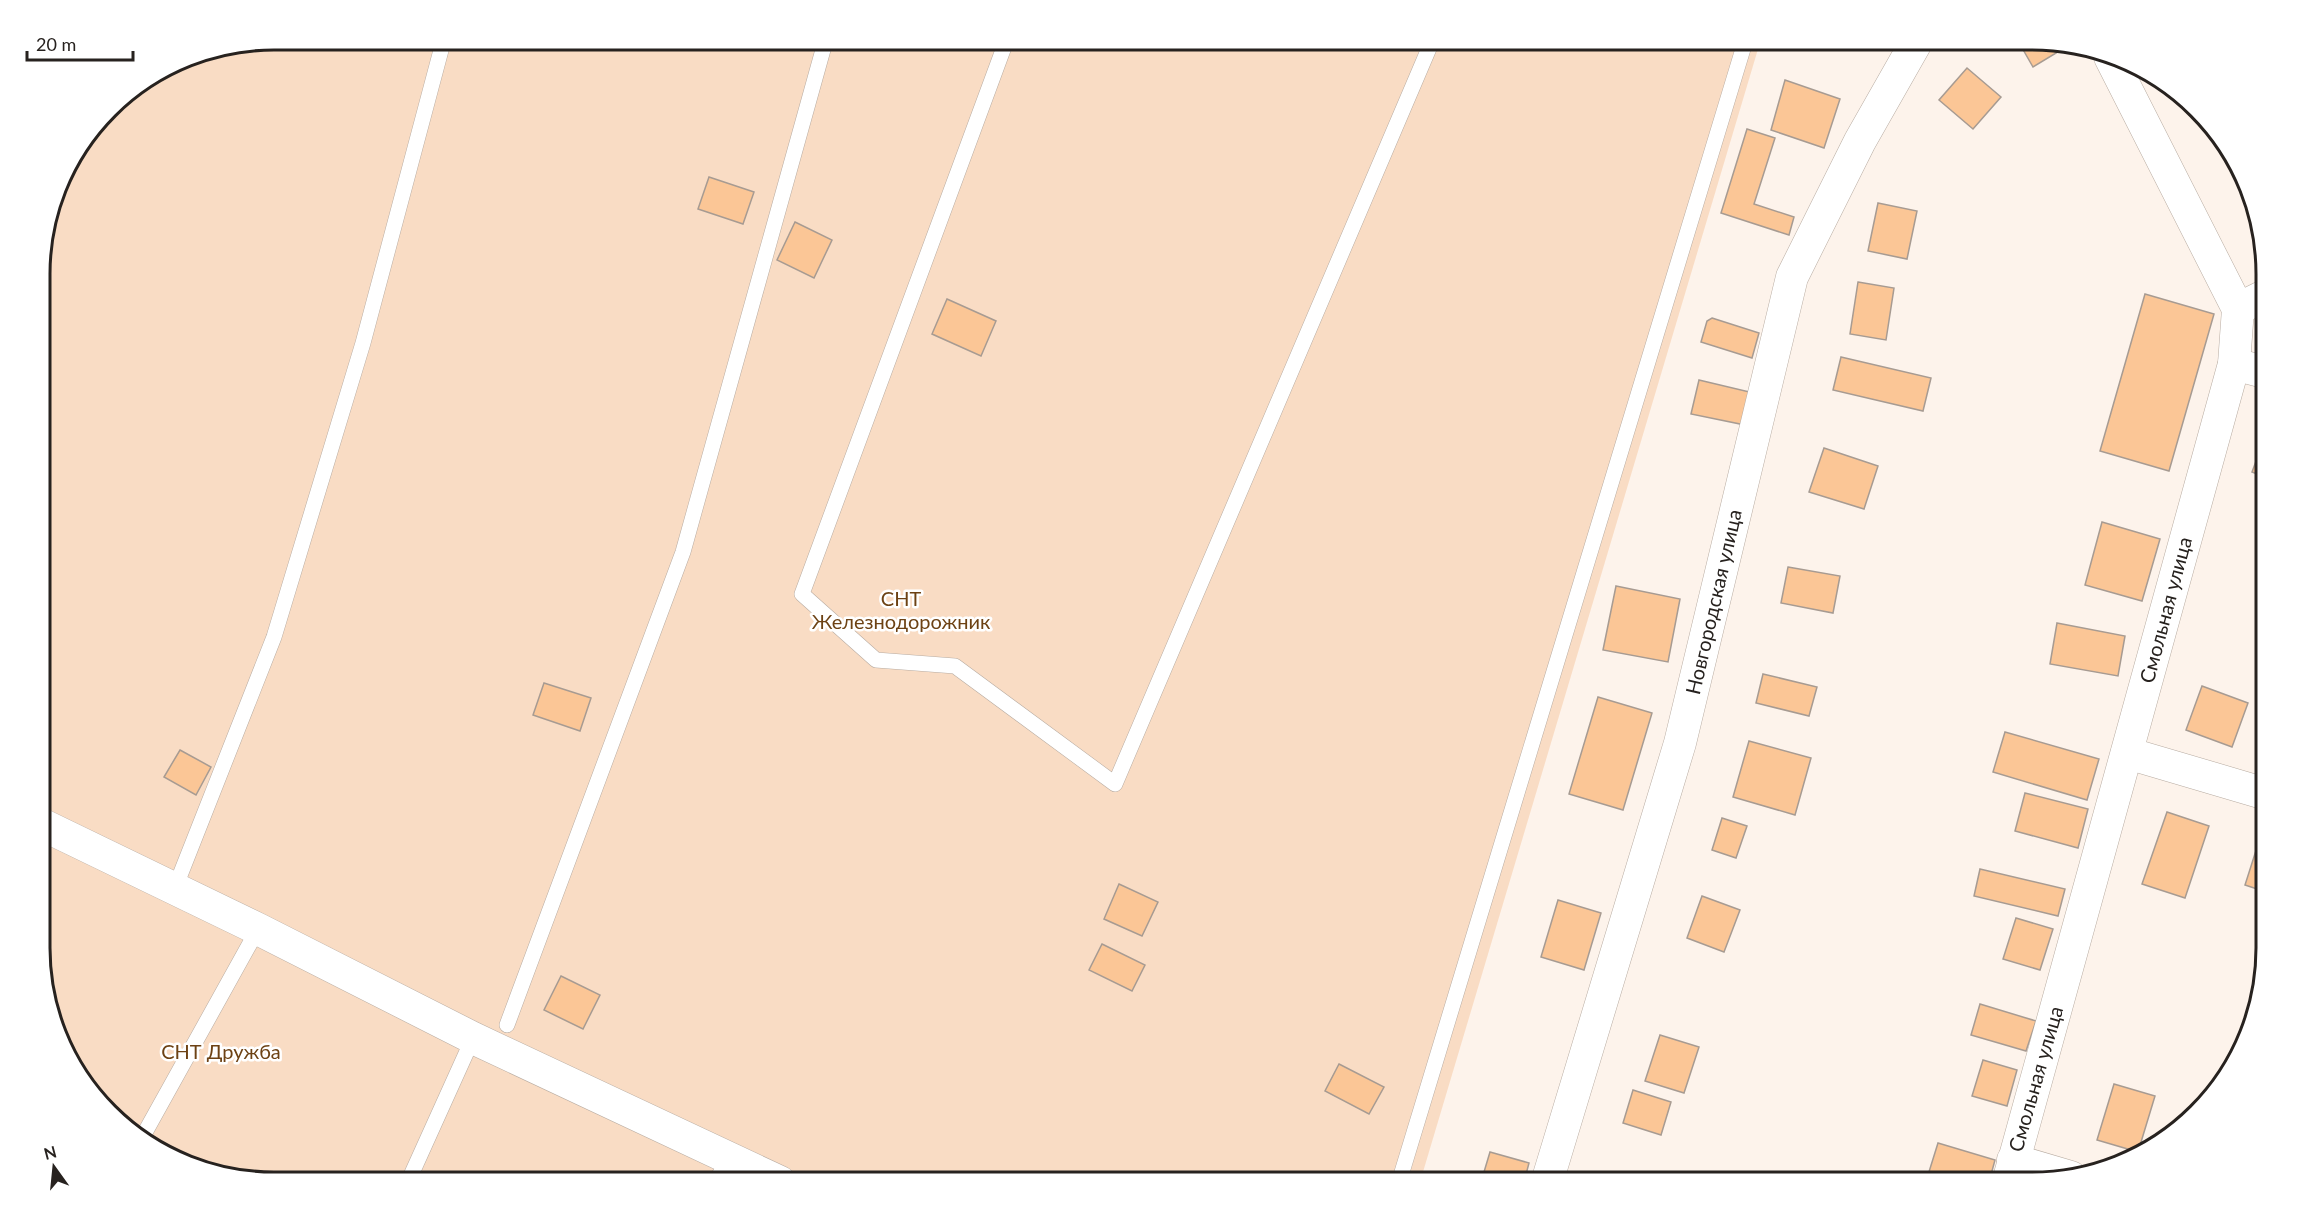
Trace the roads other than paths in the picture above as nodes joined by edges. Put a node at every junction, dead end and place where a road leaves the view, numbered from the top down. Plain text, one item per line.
1 (441, 50) edge
2 (823, 50) edge
3 (1003, 50) edge
4 (1427, 50) edge
5 (1743, 50) edge
6 (1912, 50) edge
7 (2115, 66) edge
8 (2251, 302) edge
9 (2234, 364) junction
10 (2256, 370) edge
11 (2127, 753) junction
12 (2256, 791) edge
13 (50, 836) edge
14 (175, 888) junction
15 (258, 929) junction
16 (507, 1024) dead end
17 (473, 1038) junction
18 (146, 1131) edge
19 (723, 1170) edge
20 (2011, 1171) edge
21 (413, 1172) edge
22 (1401, 1172) edge
23 (1550, 1172) edge

1 - 14 lane
2 - 16 lane
3 - 4 lane
5 - 22 lane
6 - 23 street, Новгородская улица
7 - 8 street, Смольная улица
8 - 9 street, Смольная улица
9 - 10 street
9 - 11 street, Смольная улица
11 - 12 street
11 - 20 street, Смольная улица
13 - 14 street
14 - 15 street
15 - 17 street
15 - 18 lane
17 - 19 street
17 - 21 lane

